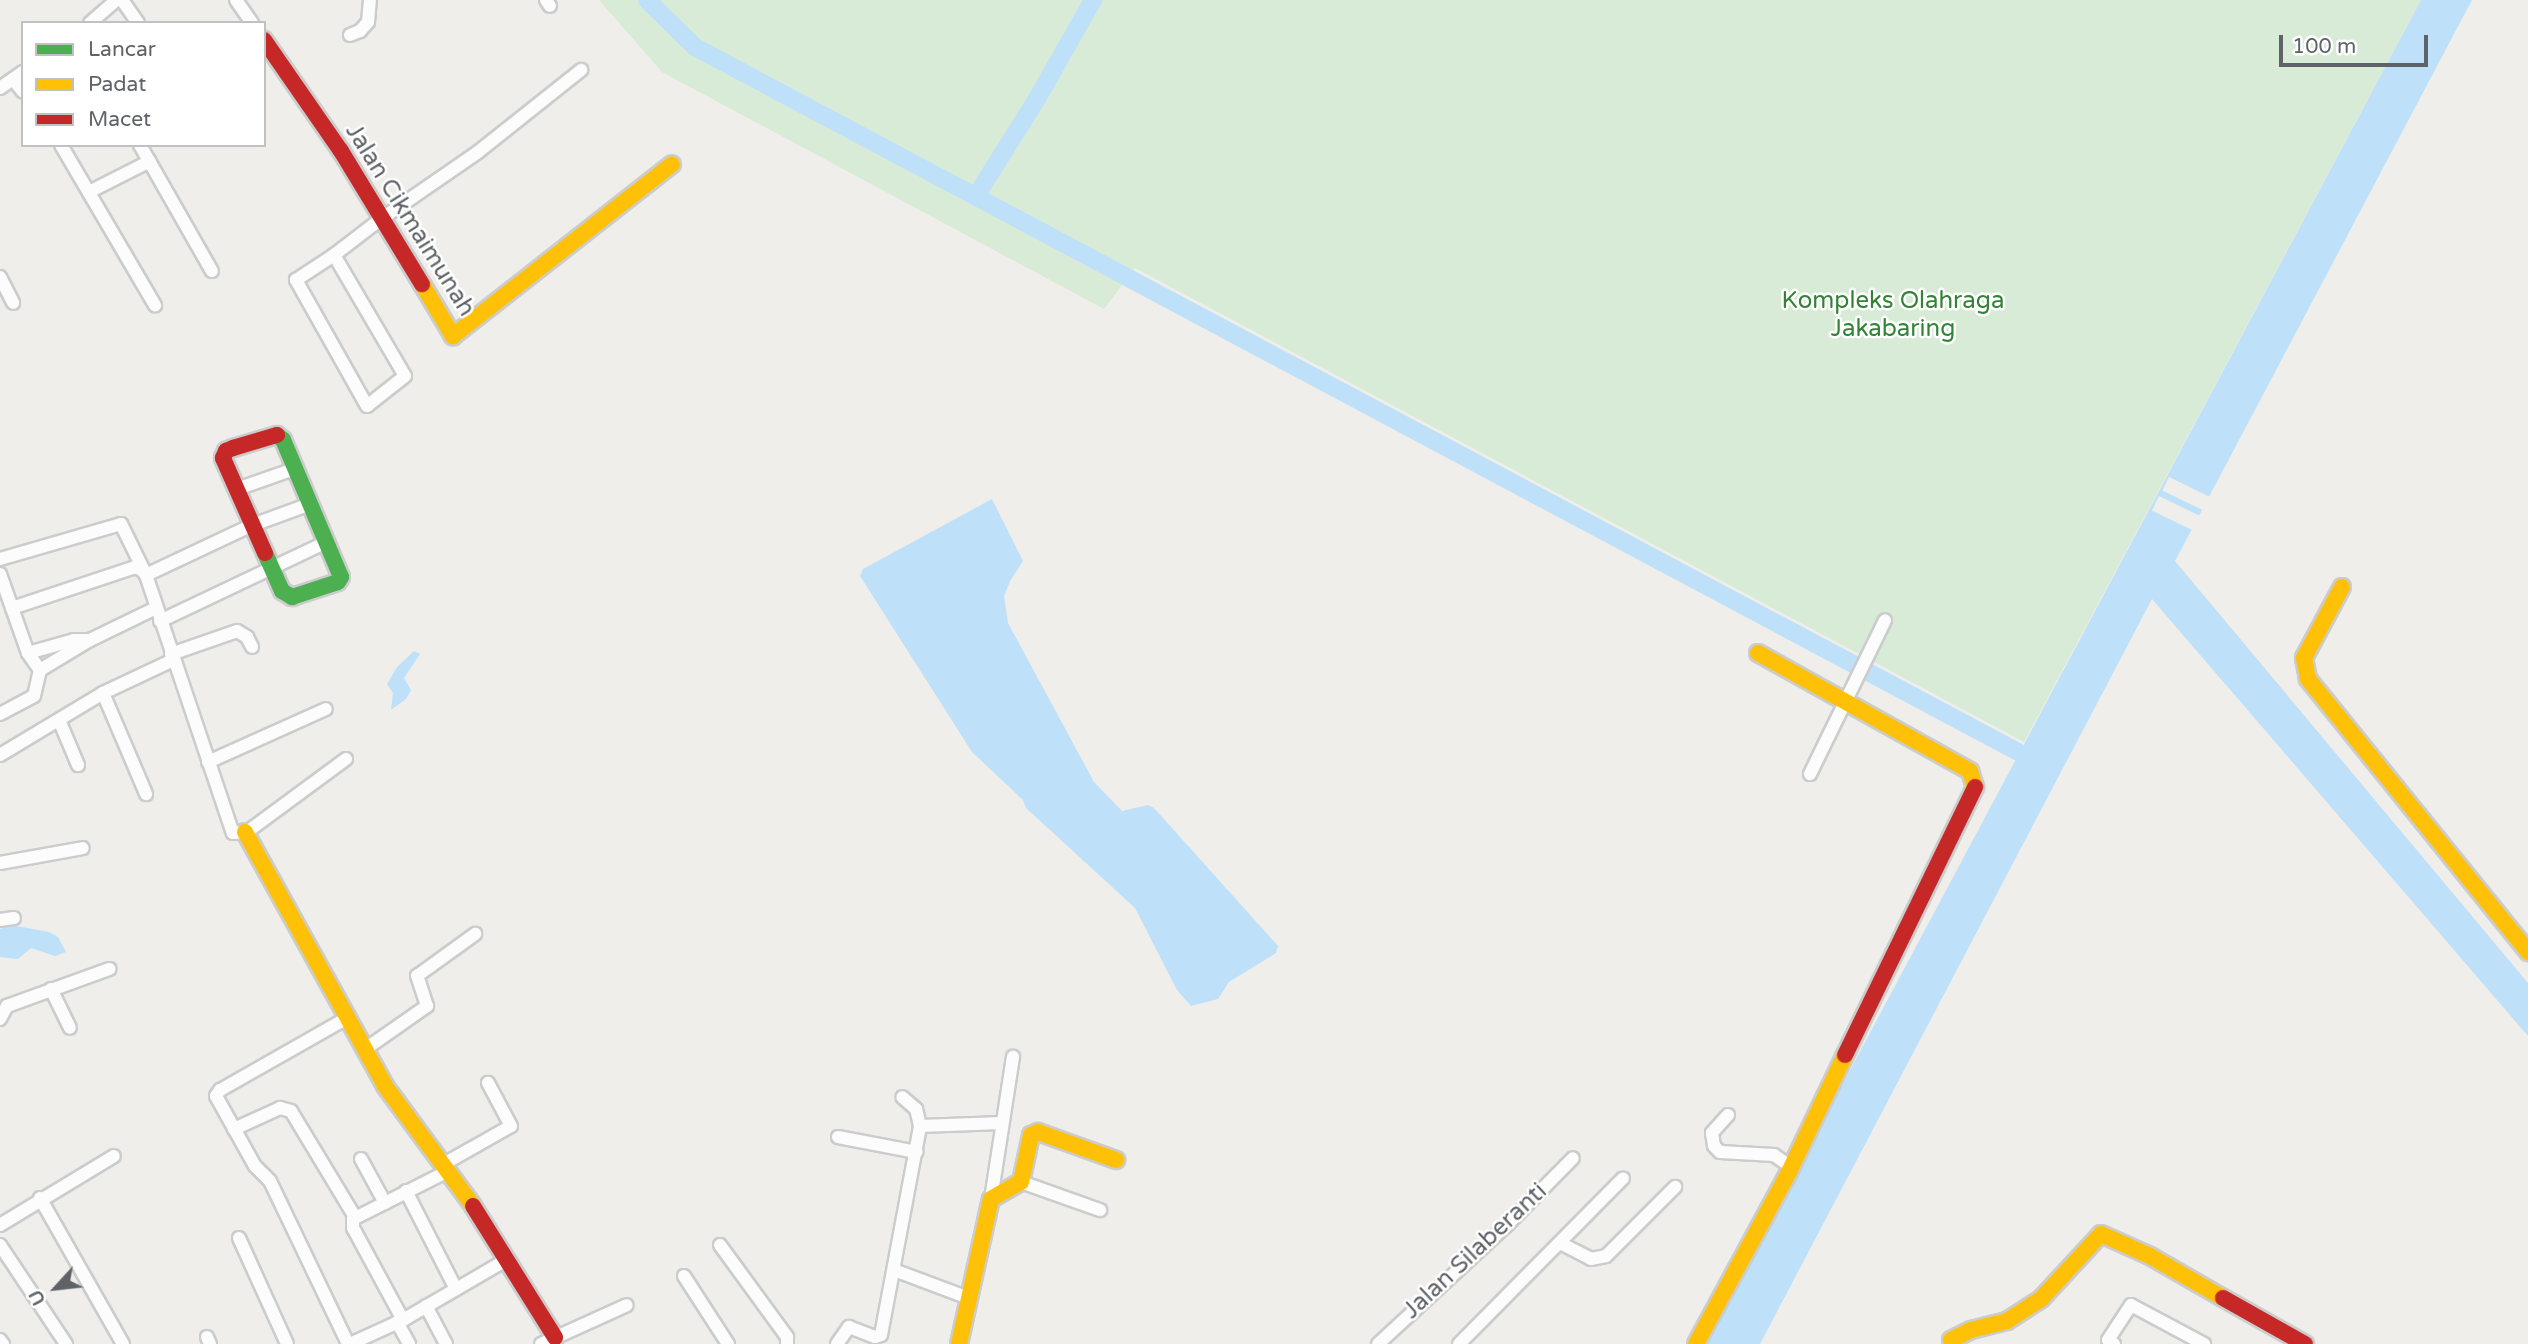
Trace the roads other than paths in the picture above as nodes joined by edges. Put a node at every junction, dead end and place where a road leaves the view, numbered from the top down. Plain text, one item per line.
1 (116, 0) edge
2 (122, 0) edge
3 (236, 0) edge
4 (370, 0) edge
5 (92, 21) edge
6 (137, 21) edge
7 (251, 21) edge
8 (350, 35) dead end
9 (266, 43) edge
10 (581, 70) dead end
11 (18, 75) edge
12 (0, 88) edge
13 (62, 147) edge
14 (141, 147) edge
15 (150, 161) junction
16 (672, 164) dead end
17 (89, 192) junction
18 (381, 219) junction
19 (334, 255) junction
20 (212, 271) dead end
21 (0, 277) edge
22 (13, 303) dead end
23 (155, 305) dead end
24 (294, 469) junction
25 (237, 489) junction
26 (310, 504) junction
27 (253, 525) junction
28 (326, 542) junction
29 (0, 559) edge
30 (270, 566) junction
31 (0, 574) edge
32 (146, 575) junction
33 (2342, 587) dead end
34 (12, 608) junction
35 (158, 614) junction
36 (1885, 620) dead end
37 (90, 640) junction
38 (252, 647) dead end
39 (28, 653) junction
40 (1758, 653) dead end
41 (172, 657) junction
42 (40, 670) junction
43 (1849, 693) junction
44 (103, 694) junction
45 (326, 709) dead end
46 (0, 713) edge
47 (59, 720) junction
48 (0, 755) edge
49 (346, 760) dead end
50 (208, 762) junction
51 (78, 765) dead end
52 (1810, 774) dead end
53 (146, 794) dead end
54 (245, 832) junction
55 (83, 848) dead end
56 (0, 863) edge
57 (14, 918) dead end
58 (0, 920) edge
59 (475, 934) dead end
60 (2528, 952) edge
61 (109, 969) dead end
62 (51, 989) junction
63 (347, 1018) junction
64 (0, 1019) edge
65 (70, 1028) dead end
66 (365, 1050) junction
67 (1013, 1057) dead end
68 (488, 1083) dead end
69 (902, 1097) dead end
70 (1728, 1115) dead end
71 (1002, 1123) junction
72 (920, 1126) junction
73 (234, 1129) junction
74 (838, 1138) dead end
75 (917, 1152) junction
76 (114, 1156) dead end
77 (1573, 1158) dead end
78 (361, 1159) dead end
79 (1116, 1160) dead end
80 (1790, 1167) junction
81 (444, 1168) junction
82 (1623, 1178) dead end
83 (1021, 1182) junction
84 (1675, 1187) dead end
85 (407, 1191) junction
86 (40, 1198) junction
87 (991, 1199) junction
88 (384, 1203) junction
89 (1100, 1210) dead end
90 (355, 1217) junction
91 (0, 1225) edge
92 (239, 1238) dead end
93 (1560, 1243) junction
94 (0, 1245) edge
95 (720, 1245) dead end
96 (508, 1259) junction
97 (894, 1270) junction
98 (684, 1276) dead end
99 (456, 1289) junction
100 (969, 1298) junction
101 (627, 1305) dead end
102 (426, 1306) junction
103 (400, 1321) junction
104 (1951, 1340) dead end
105 (549, 1341) edge
106 (2109, 1343) edge
107 (66, 1344) edge
108 (123, 1344) edge
109 (287, 1344) edge
110 (349, 1344) edge
111 (410, 1344) edge
112 (446, 1344) edge
113 (728, 1344) edge
114 (787, 1344) edge
115 (837, 1344) edge
116 (959, 1344) edge
117 (1378, 1344) edge
118 (1459, 1344) edge
119 (1696, 1344) edge
120 (2204, 1344) edge
121 (2305, 1344) edge

1 - 5 street
2 - 6 street
3 - 7 street
4 - 8 street
9 - 18 street, Jalan Cikmaimunah
10 - 18 street
11 - 12 street
13 - 17 street
14 - 15 street
15 - 17 street
15 - 20 street
16 - 18 street, Jalan Cikmaimunah
17 - 23 street
18 - 19 street
19 - 19 street
21 - 22 street
24 - 25 street
24 - 25 street
24 - 26 street
25 - 27 street
26 - 27 street
26 - 28 street
27 - 30 street
27 - 32 street
28 - 30 street
28 - 30 street
29 - 32 street
30 - 35 street
31 - 34 street
32 - 34 street
32 - 35 street
33 - 60 street
34 - 39 street
35 - 37 street
35 - 41 street
36 - 43 street
37 - 39 street
37 - 42 street
38 - 41 street
39 - 42 street
40 - 43 street
41 - 44 street
41 - 50 street
42 - 46 street
43 - 52 street
43 - 80 street
44 - 47 street
44 - 53 street
45 - 50 street
47 - 48 street
47 - 51 street
49 - 54 street
50 - 54 street
54 - 63 street
55 - 56 street
57 - 58 street
59 - 66 street
61 - 62 street
62 - 64 street
62 - 65 street
63 - 66 street
63 - 73 street
66 - 81 street
67 - 71 street
68 - 81 street
69 - 72 street
70 - 80 street
71 - 72 street
71 - 87 street
72 - 75 street
73 - 90 street
73 - 110 street
74 - 75 street
75 - 97 street
76 - 86 street
77 - 117 street, Jalan Silaberanti
78 - 88 street
79 - 83 street
80 - 119 street
81 - 85 street
81 - 96 street
82 - 93 street
83 - 87 street
83 - 89 street
84 - 93 street
85 - 88 street
85 - 99 street
86 - 91 street
86 - 108 street
87 - 100 street
88 - 90 street
90 - 103 street
92 - 109 street
93 - 118 street
94 - 107 street
95 - 114 street
96 - 99 street
96 - 105 street
97 - 100 street
97 - 115 street
98 - 113 street
99 - 102 street
100 - 116 street
101 - 105 street
102 - 103 street
102 - 112 street
103 - 110 street
103 - 111 street
104 - 121 street
106 - 120 street

